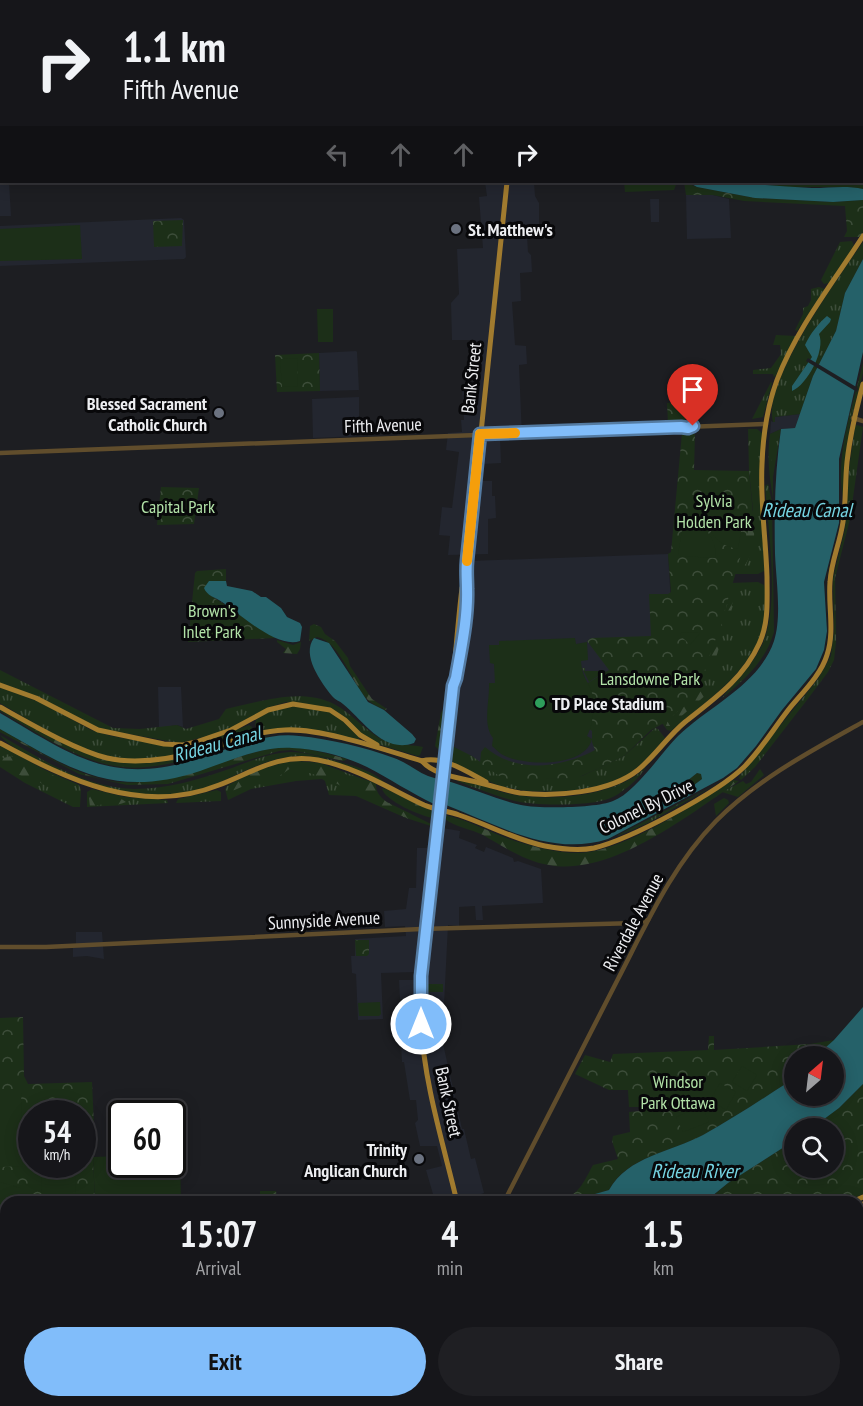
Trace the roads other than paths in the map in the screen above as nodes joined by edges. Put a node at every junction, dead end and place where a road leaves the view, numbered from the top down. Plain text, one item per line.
1 (507, 183) edge
2 (863, 236) edge
3 (863, 384) edge
4 (853, 418) junction
5 (863, 421) edge
6 (766, 424) junction
7 (480, 434) junction
8 (0, 453) edge
9 (0, 685) edge
10 (0, 707) edge
11 (863, 722) edge
12 (254, 727) junction
13 (0, 741) edge
14 (395, 753) junction
15 (422, 761) junction
16 (495, 787) junction
17 (648, 920) junction
18 (426, 929) junction
19 (0, 947) edge
20 (456, 1196) edge
21 (507, 1196) edge

1 - 7 main road, Bank Street
2 - 6 main road
3 - 4 main road, Colonel By Drive
4 - 5 street
4 - 13 main road, Colonel By Drive
6 - 7 street, Fifth Avenue
6 - 16 main road
7 - 8 street, Fifth Avenue
7 - 18 main road, Bank Street, bridge
9 - 12 main road
10 - 12 main road
11 - 17 street, Riverdale Avenue
12 - 14 main road
12 - 14 main road
14 - 15 main road
15 - 16 main road
15 - 16 main road
17 - 18 street, Sunnyside Avenue
17 - 21 street, Riverdale Avenue
18 - 19 street, Sunnyside Avenue
18 - 20 main road, Bank Street

